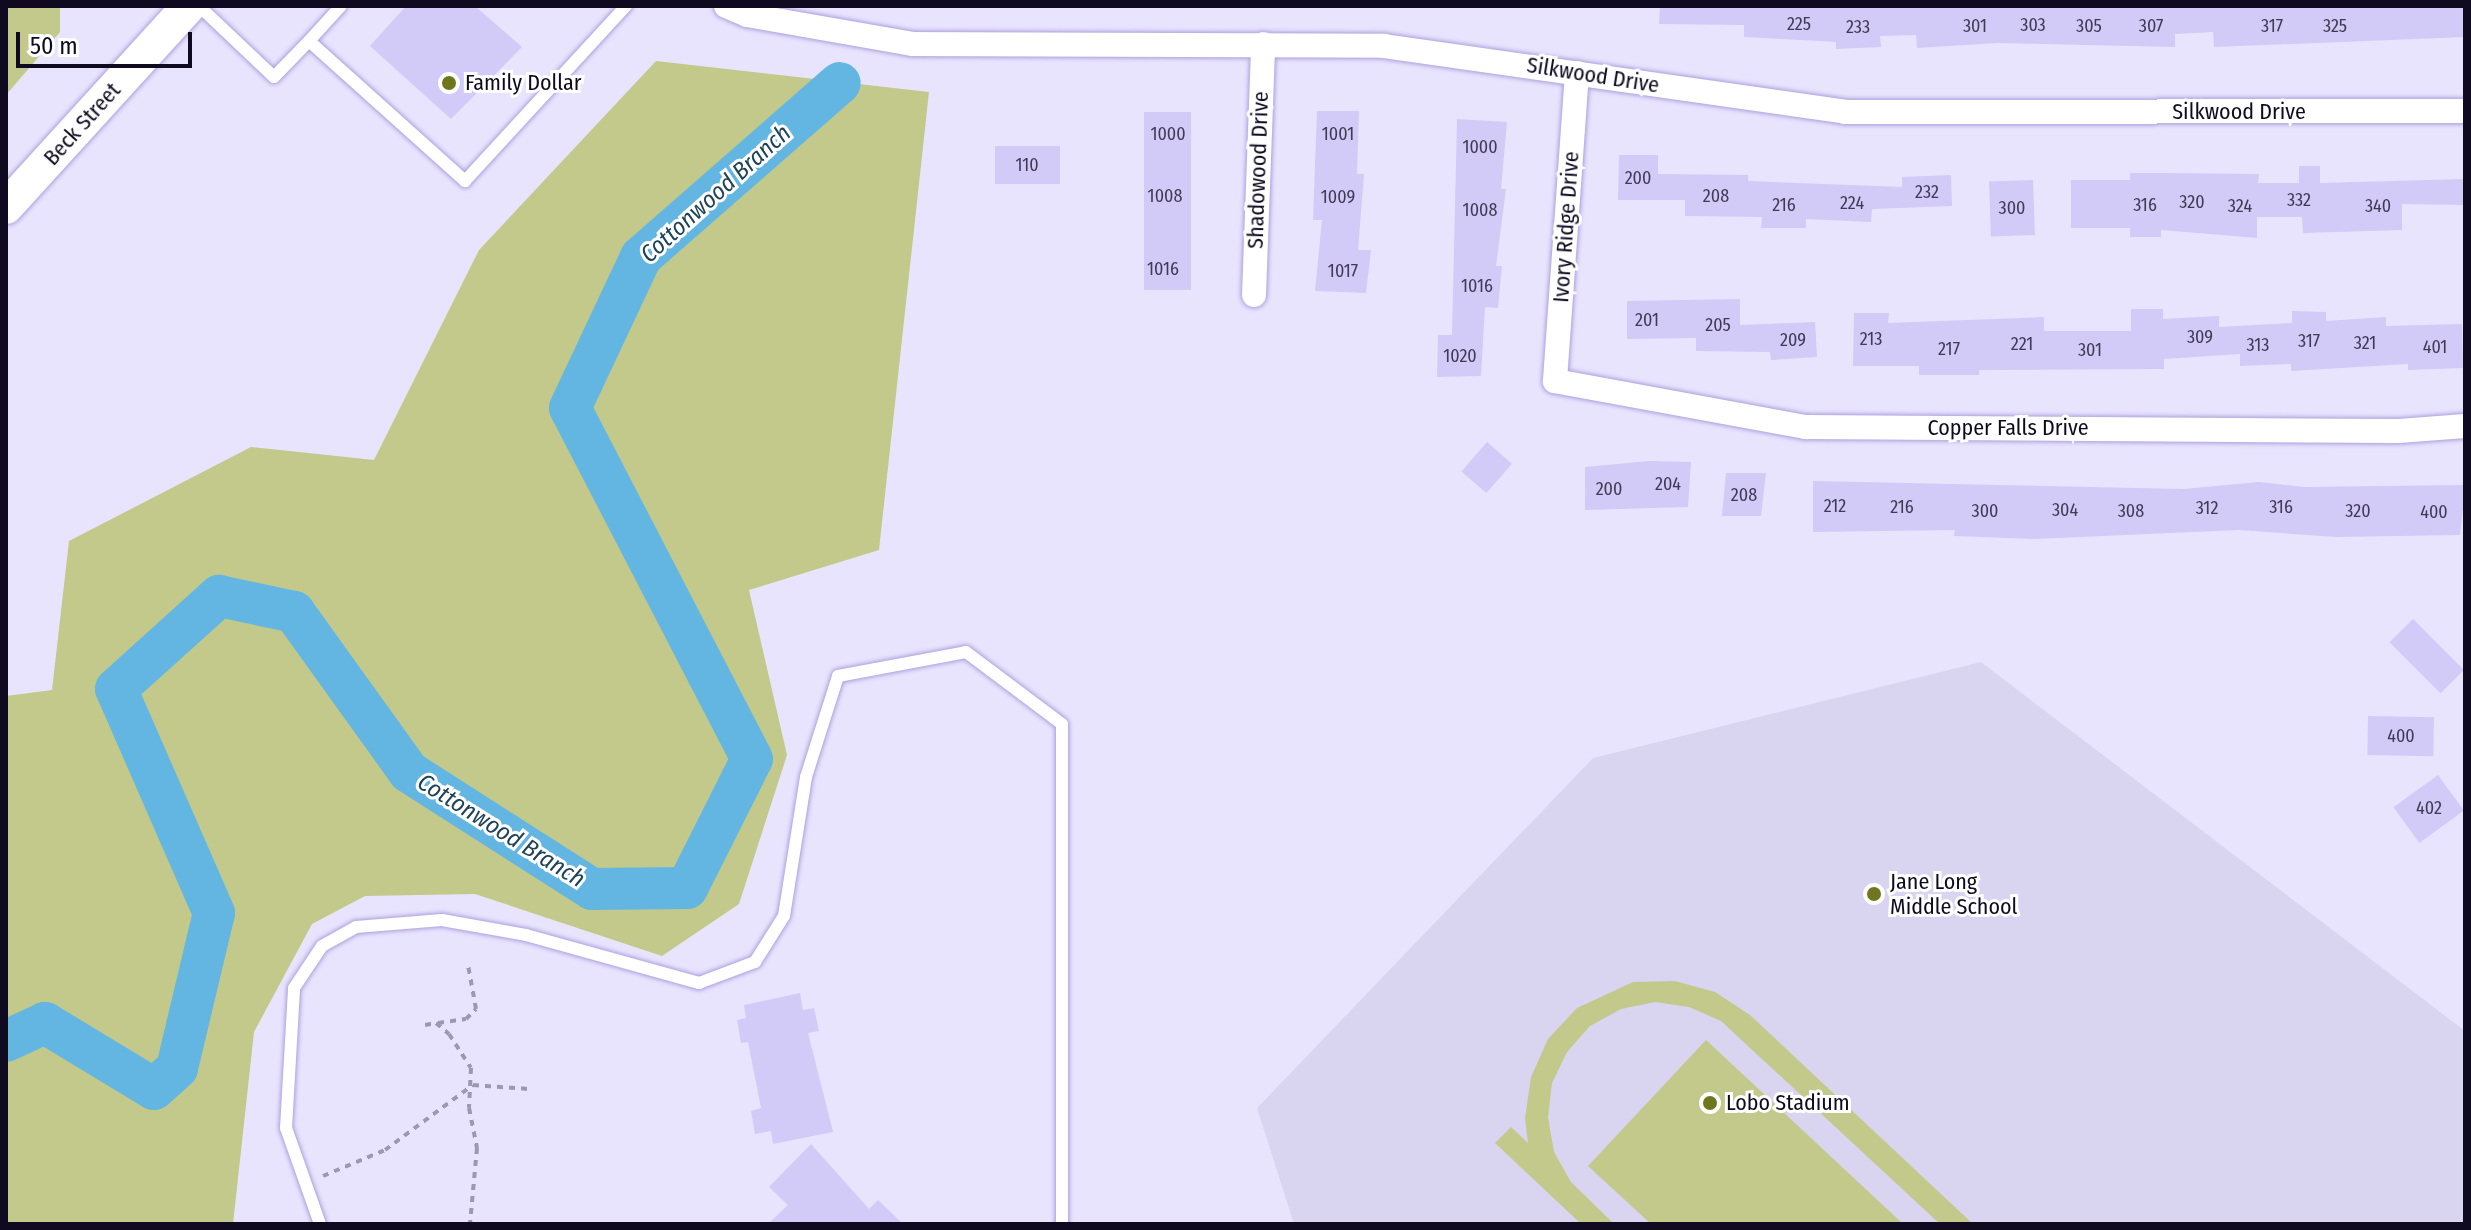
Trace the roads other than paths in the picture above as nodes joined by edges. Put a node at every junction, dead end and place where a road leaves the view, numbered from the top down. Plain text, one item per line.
1 (189, 6) edge
2 (199, 6) edge
3 (341, 6) edge
4 (626, 6) edge
5 (726, 6) edge
6 (309, 41) junction
7 (1263, 44) junction
8 (1577, 73) junction
9 (2465, 111) edge
10 (6, 207) edge
11 (1254, 295) dead end
12 (1555, 381) joint
13 (2465, 426) edge
14 (320, 1224) edge
15 (1062, 1224) edge

1 - 10 street, Beck Street
2 - 6 lane
3 - 6 lane
4 - 6 lane
5 - 7 street, Silkwood Drive
7 - 8 street, Silkwood Drive
7 - 11 street, Shadowood Drive
8 - 9 street, Silkwood Drive
8 - 12 street, Ivory Ridge Drive
12 - 13 street, Copper Falls Drive
14 - 15 lane

